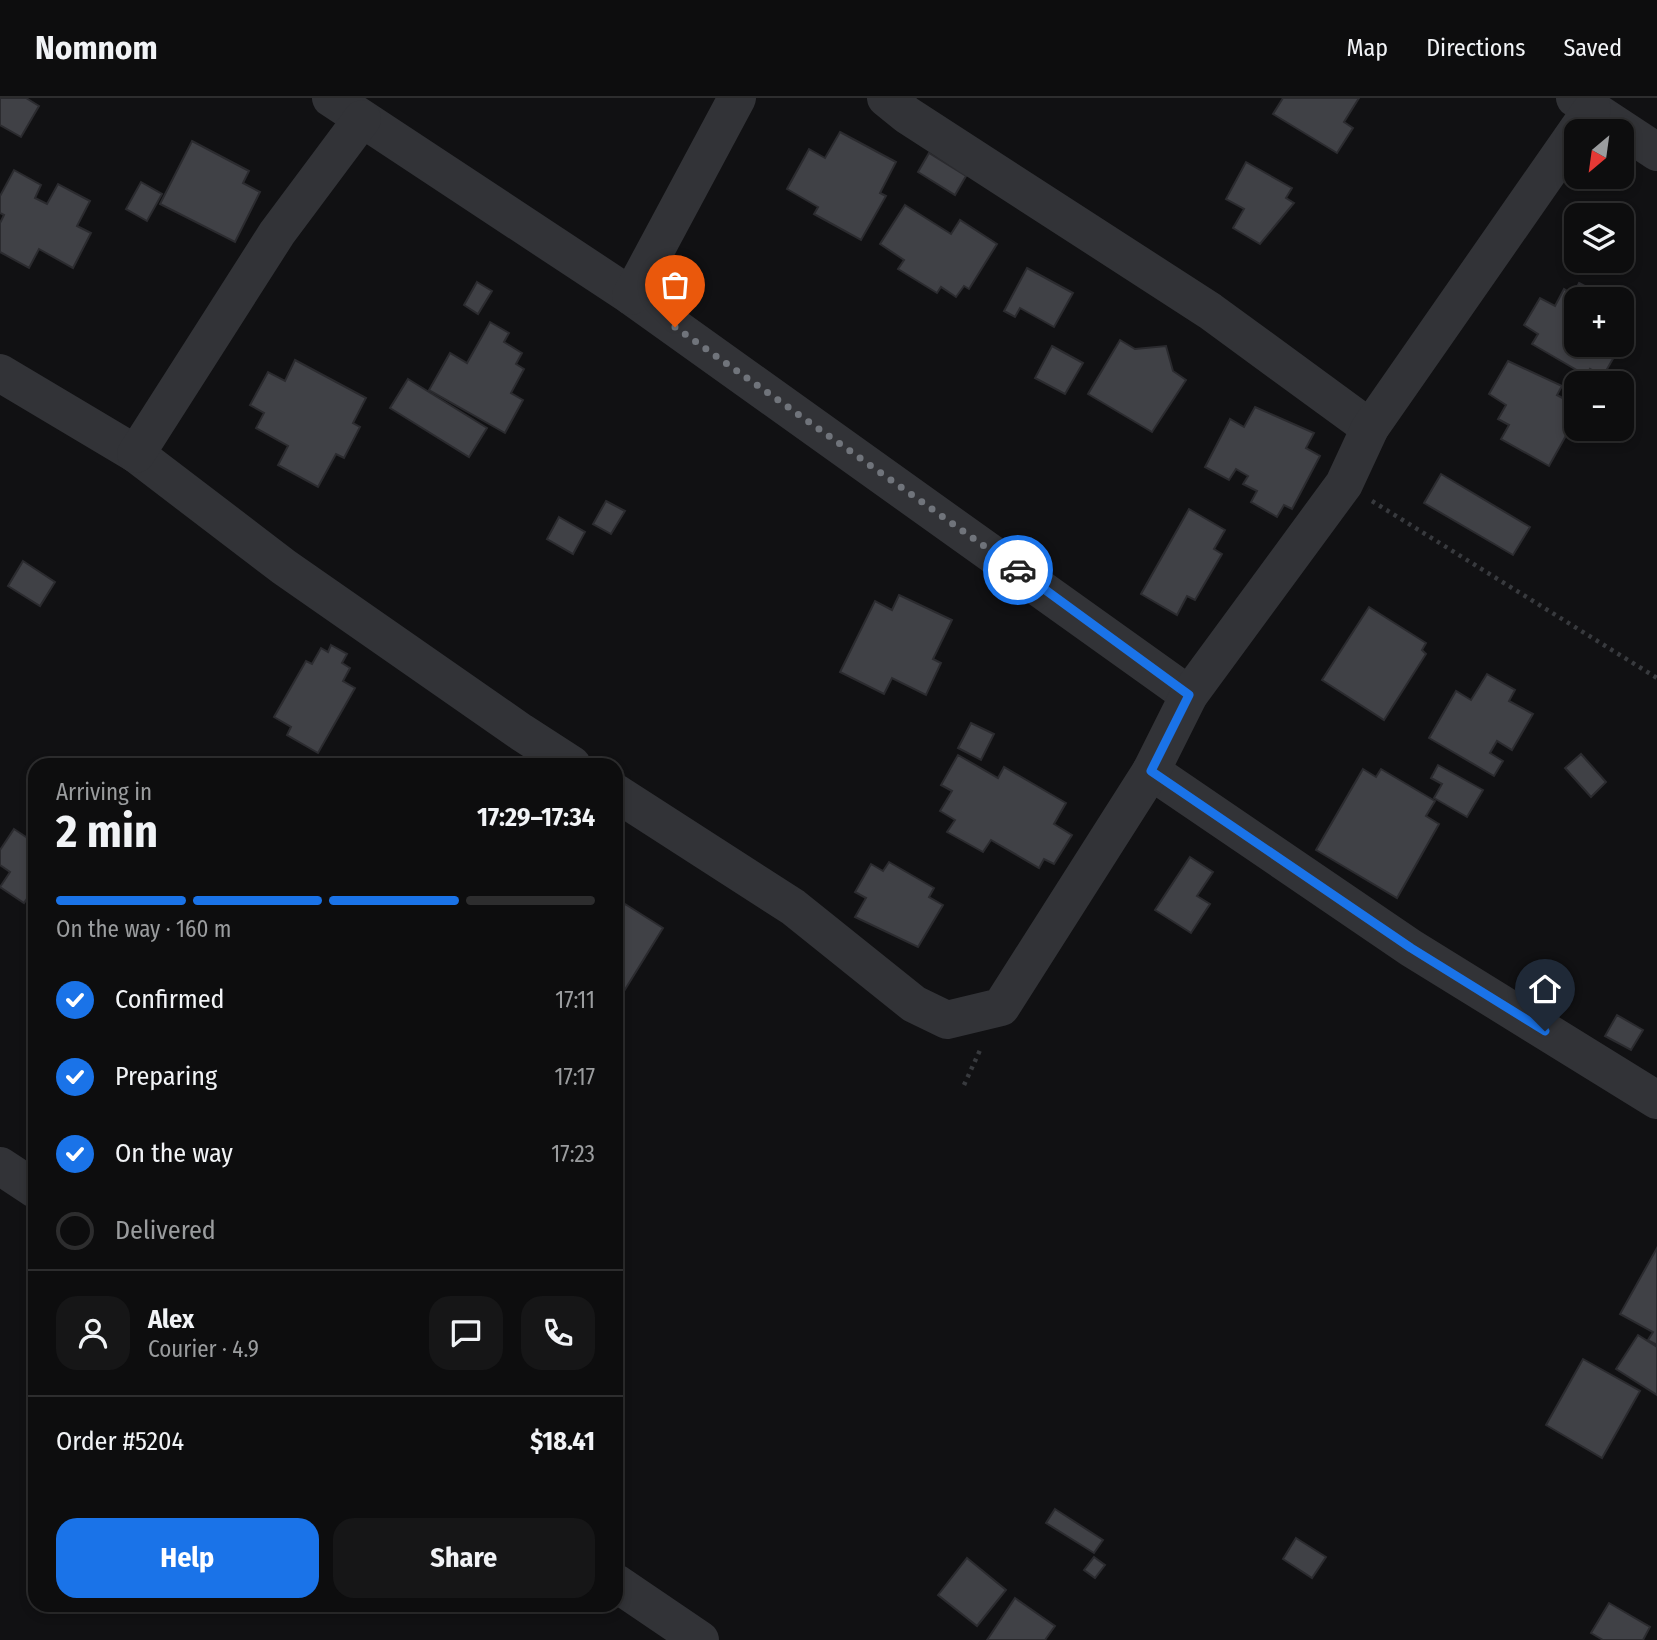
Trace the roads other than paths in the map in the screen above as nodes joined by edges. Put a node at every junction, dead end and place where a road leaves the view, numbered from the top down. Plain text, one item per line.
1 (331, 98) edge
2 (737, 98) edge
3 (886, 98) edge
4 (1583, 104) edge
5 (362, 119) junction
6 (1657, 152) edge
7 (631, 296) junction
8 (0, 373) edge
9 (1370, 428) junction
10 (136, 454) junction
11 (1189, 695) junction
12 (561, 758) edge
13 (1151, 771) junction
14 (623, 798) edge
15 (1657, 1100) edge
16 (0, 1166) edge
17 (28, 1184) edge
18 (623, 1588) edge
19 (700, 1640) edge

1 - 5 street
2 - 7 street
3 - 9 street
4 - 6 street
4 - 9 street
5 - 7 street
5 - 10 street
7 - 11 street
8 - 10 street
9 - 11 street
10 - 12 street
11 - 13 street
13 - 14 street
13 - 15 street
16 - 17 street
18 - 19 street

